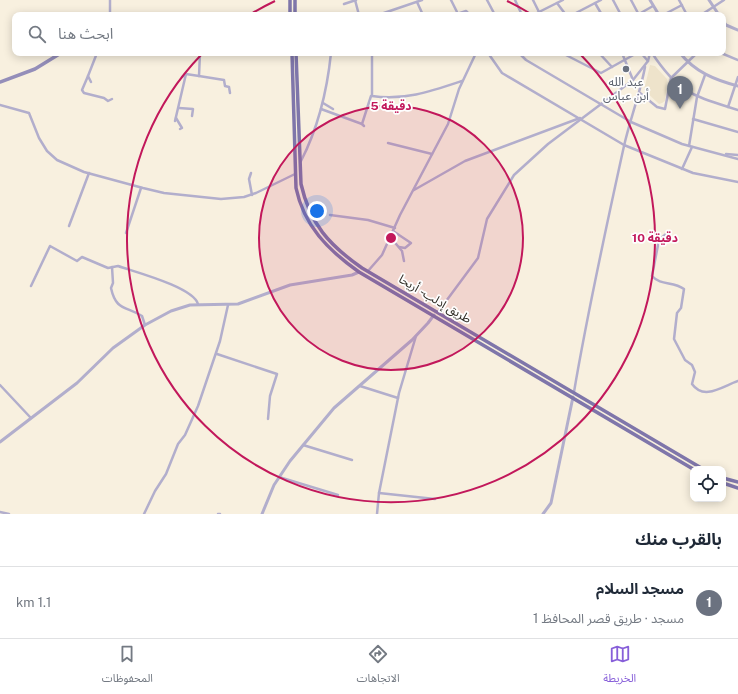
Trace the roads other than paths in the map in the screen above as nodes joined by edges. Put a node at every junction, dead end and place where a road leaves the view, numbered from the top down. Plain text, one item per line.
1 (110, 0) edge
2 (290, 0) edge
3 (295, 0) edge
4 (356, 0) edge
5 (422, 0) edge
6 (451, 0) edge
7 (487, 0) edge
8 (515, 0) edge
9 (533, 0) edge
10 (563, 0) edge
11 (599, 0) edge
12 (613, 0) edge
13 (631, 0) edge
14 (650, 0) edge
15 (679, 0) edge
16 (709, 0) edge
17 (724, 0) edge
18 (418, 2) junction
19 (557, 3) junction
20 (595, 3) junction
21 (344, 4) dead end
22 (682, 5) junction
23 (654, 6) junction
24 (714, 7) junction
25 (110, 12) edge
26 (290, 12) edge
27 (295, 12) edge
28 (358, 12) edge
29 (387, 12) edge
30 (422, 12) edge
31 (457, 12) edge
32 (493, 12) edge
33 (521, 12) edge
34 (539, 12) joint
35 (564, 12) edge
36 (578, 12) edge
37 (600, 12) edge
38 (619, 12) edge
39 (637, 12) edge
40 (644, 12) edge
41 (657, 12) edge
42 (669, 12) edge
43 (686, 12) edge
44 (706, 12) edge
45 (717, 12) edge
46 (726, 27) edge
47 (738, 30) edge
48 (726, 55) edge
49 (56, 56) edge
50 (96, 56) edge
51 (200, 56) edge
52 (294, 56) edge
53 (294, 56) edge
54 (331, 56) edge
55 (372, 56) edge
56 (475, 56) edge
57 (490, 56) edge
58 (522, 56) edge
59 (568, 56) edge
60 (602, 56) edge
61 (624, 56) edge
62 (631, 56) edge
63 (643, 56) edge
64 (650, 56) edge
65 (653, 56) edge
66 (682, 56) edge
67 (694, 56) edge
68 (625, 59) junction
69 (738, 60) edge
70 (687, 62) junction
71 (647, 63) junction
72 (612, 66) junction
73 (186, 74) junction
74 (705, 75) junction
75 (88, 76) junction
76 (199, 76) junction
77 (182, 77) dead end
78 (738, 77) edge
79 (671, 78) junction
80 (633, 80) junction
81 (463, 81) junction
82 (0, 82) edge
83 (91, 82) dead end
84 (737, 86) edge
85 (230, 93) dead end
86 (640, 93) junction
87 (370, 96) junction
88 (697, 97) junction
89 (112, 99) dead end
90 (323, 104) junction
91 (601, 104) junction
92 (0, 105) edge
93 (728, 107) junction
94 (178, 108) junction
95 (321, 109) junction
96 (333, 109) dead end
97 (738, 110) edge
98 (192, 116) dead end
99 (580, 119) junction
100 (693, 119) junction
101 (631, 122) junction
102 (180, 129) dead end
103 (738, 132) edge
104 (388, 143) dead end
105 (624, 145) junction
106 (690, 147) junction
107 (432, 154) junction
108 (720, 154) junction
109 (738, 155) edge
110 (738, 159) edge
111 (300, 162) junction
112 (682, 169) junction
113 (89, 173) junction
114 (251, 173) dead end
115 (296, 174) junction
116 (738, 182) edge
117 (141, 188) junction
118 (414, 190) junction
119 (252, 195) junction
120 (330, 215) dead end
121 (70, 226) dead end
122 (394, 229) junction
123 (126, 233) dead end
124 (666, 234) dead end
125 (391, 238) junction
126 (399, 247) junction
127 (404, 261) dead end
128 (112, 267) junction
129 (368, 271) junction
130 (359, 272) junction
131 (31, 286) dead end
132 (401, 290) junction
133 (399, 294) junction
134 (198, 304) junction
135 (228, 305) junction
136 (438, 312) junction
137 (434, 315) junction
138 (145, 326) junction
139 (416, 336) junction
140 (217, 354) junction
141 (738, 381) edge
142 (0, 385) edge
143 (360, 386) junction
144 (563, 389) junction
145 (574, 392) junction
146 (572, 397) junction
147 (398, 398) junction
148 (30, 418) junction
149 (268, 419) dead end
150 (0, 442) edge
151 (302, 445) junction
152 (352, 460) dead end
153 (698, 466) edge
154 (690, 467) edge
155 (279, 477) junction
156 (726, 479) edge
157 (738, 482) edge
158 (726, 485) edge
159 (738, 488) edge
160 (379, 493) junction
161 (338, 495) dead end
162 (435, 500) dead end
163 (0, 512) edge
164 (9, 514) edge
165 (144, 514) edge
166 (262, 514) edge
167 (377, 514) edge
168 (543, 514) edge

1 - 25 street
2 - 26 main road
3 - 27 main road
4 - 21 street
4 - 28 street
5 - 18 street
6 - 31 street
7 - 32 street
8 - 33 street
9 - 34 street
10 - 19 street
11 - 20 street
12 - 38 street
13 - 39 street
14 - 23 street
15 - 22 street
16 - 24 street
17 - 24 street
18 - 29 street
18 - 30 street
19 - 34 street
19 - 35 street
20 - 36 street
20 - 37 street
22 - 42 street
22 - 43 street
23 - 40 street
23 - 41 street
24 - 44 street
24 - 45 street
46 - 47 street
48 - 69 street
49 - 82 main road
50 - 75 street
51 - 76 street
52 - 111 main road, طريق إدلب - أريحا
53 - 115 main road, طريق إدلب - أريحا
54 - 90 street
55 - 87 street
56 - 81 street
57 - 99 street
58 - 91 street
59 - 72 street
60 - 72 street
61 - 68 street
62 - 68 street
63 - 71 street
64 - 71 street
65 - 79 street
66 - 70 street
67 - 70 street
68 - 72 street
68 - 80 street
70 - 74 street
70 - 79 street
71 - 80 street
71 - 86 street
73 - 76 street
73 - 77 street
73 - 94 street
74 - 84 street
74 - 88 street
75 - 83 street
75 - 89 street
76 - 85 street
78 - 84 street
79 - 86 street
79 - 88 street
80 - 91 street
81 - 87 street
81 - 107 street
84 - 93 street
86 - 101 street
87 - 95 street
88 - 93 street
88 - 100 street
90 - 95 street
90 - 96 street
91 - 99 street
91 - 101 street
92 - 113 street
93 - 97 street
94 - 98 street
94 - 102 street
95 - 111 street
99 - 105 street
99 - 118 street
99 - 136 street
100 - 103 street
100 - 106 street
101 - 105 street
101 - 106 street
104 - 107 street
105 - 112 street
105 - 145 street
106 - 108 street
106 - 112 street
107 - 118 street
108 - 109 street
108 - 110 street
111 - 129 main road, طريق إدلب - أريحا
112 - 116 street
113 - 117 street
113 - 121 street
114 - 119 street
115 - 119 street
115 - 130 main road, طريق إدلب - أريحا
117 - 119 street
117 - 123 street
118 - 122 street
120 - 122 street
122 - 125 street
122 - 126 street
124 - 141 street
125 - 126 street
125 - 129 street
126 - 127 street
128 - 131 street
128 - 134 street
128 - 138 street
129 - 132 main road, طريق إدلب - أريحا
130 - 133 main road, طريق إدلب - أريحا
130 - 135 street
132 - 133 main road
132 - 136 main road, طريق إدلب - أريحا
133 - 137 main road, طريق إدلب - أريحا
134 - 135 street
134 - 138 street
135 - 140 street
136 - 144 main road, طريق إدلب - أريحا
137 - 139 street
137 - 144 main road, طريق إدلب - أريحا
138 - 148 street
139 - 143 street
139 - 147 street
140 - 149 street
140 - 165 street
142 - 148 street
143 - 147 street
143 - 151 street
144 - 145 main road, طريق إدلب - أريحا
144 - 146 main road, طريق إدلب - أريحا
145 - 153 main road, طريق إدلب - أريحا
146 - 154 main road, طريق إدلب - أريحا
146 - 168 street
147 - 160 street
148 - 150 street
151 - 152 street
151 - 155 street
155 - 161 street
155 - 166 street
156 - 157 main road
158 - 159 main road
160 - 162 street
160 - 167 street
163 - 164 street

